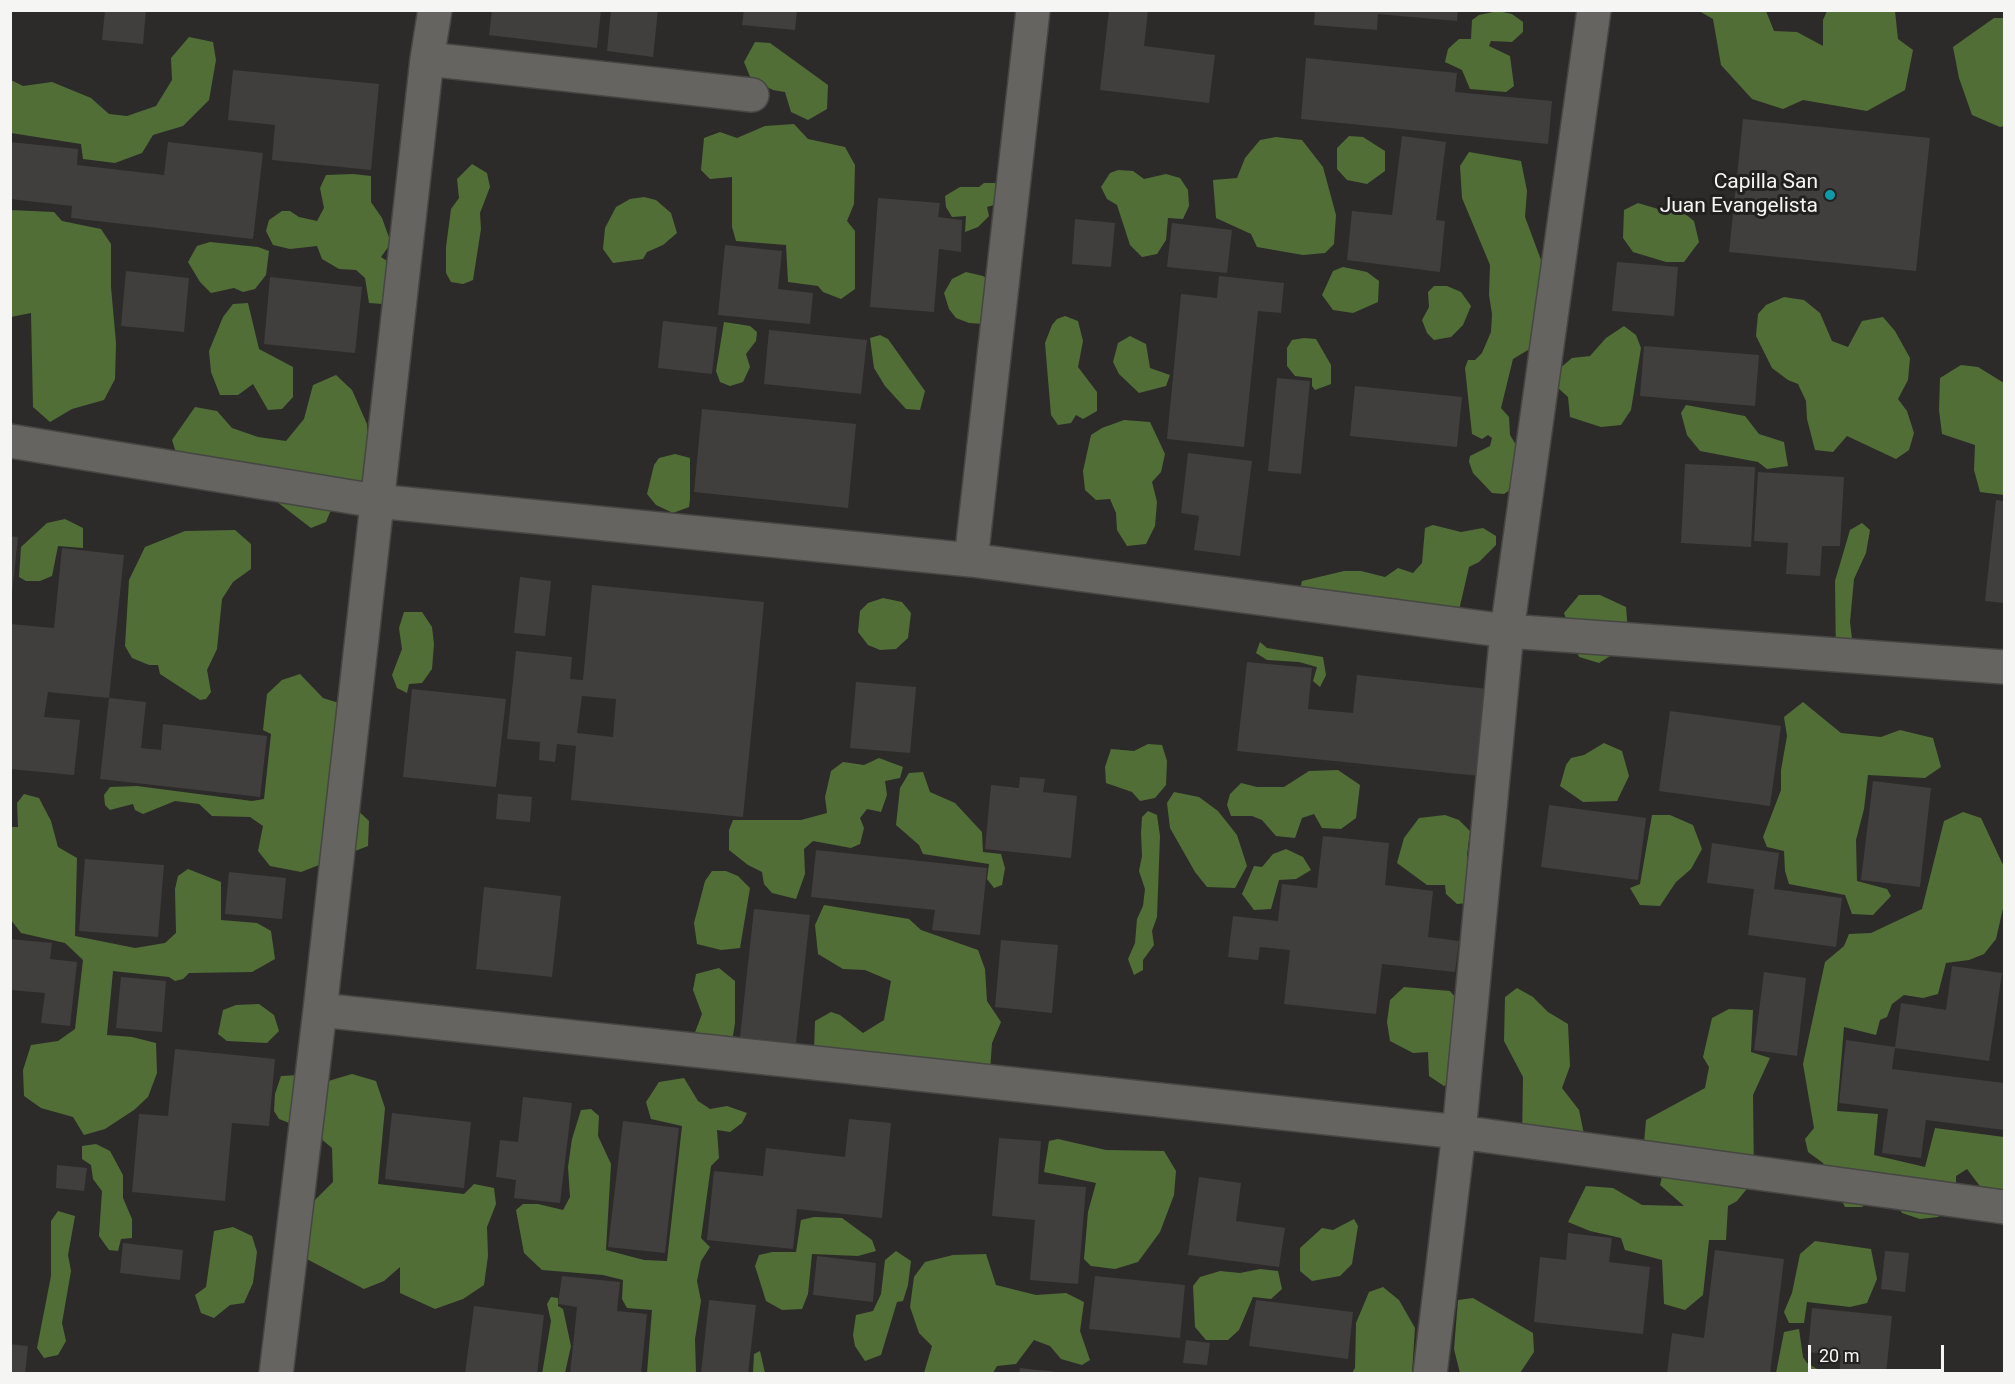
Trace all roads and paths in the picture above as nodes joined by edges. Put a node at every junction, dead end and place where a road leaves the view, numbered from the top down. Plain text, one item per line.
1 (435, 10) edge
2 (1033, 10) edge
3 (1594, 10) edge
4 (427, 59) junction
5 (752, 95) dead end
6 (10, 441) edge
7 (376, 501) junction
8 (971, 560) junction
9 (1507, 631) junction
10 (2004, 667) edge
11 (320, 1010) junction
12 (1459, 1132) junction
13 (2004, 1207) edge
14 (276, 1374) edge
15 (1430, 1374) edge

1 - 4 street
2 - 8 street
3 - 9 street
4 - 5 street
4 - 7 street
6 - 7 street
7 - 8 street
7 - 11 street
8 - 9 street
9 - 10 street
9 - 12 street
11 - 12 street
11 - 14 street
12 - 13 street
12 - 15 street

